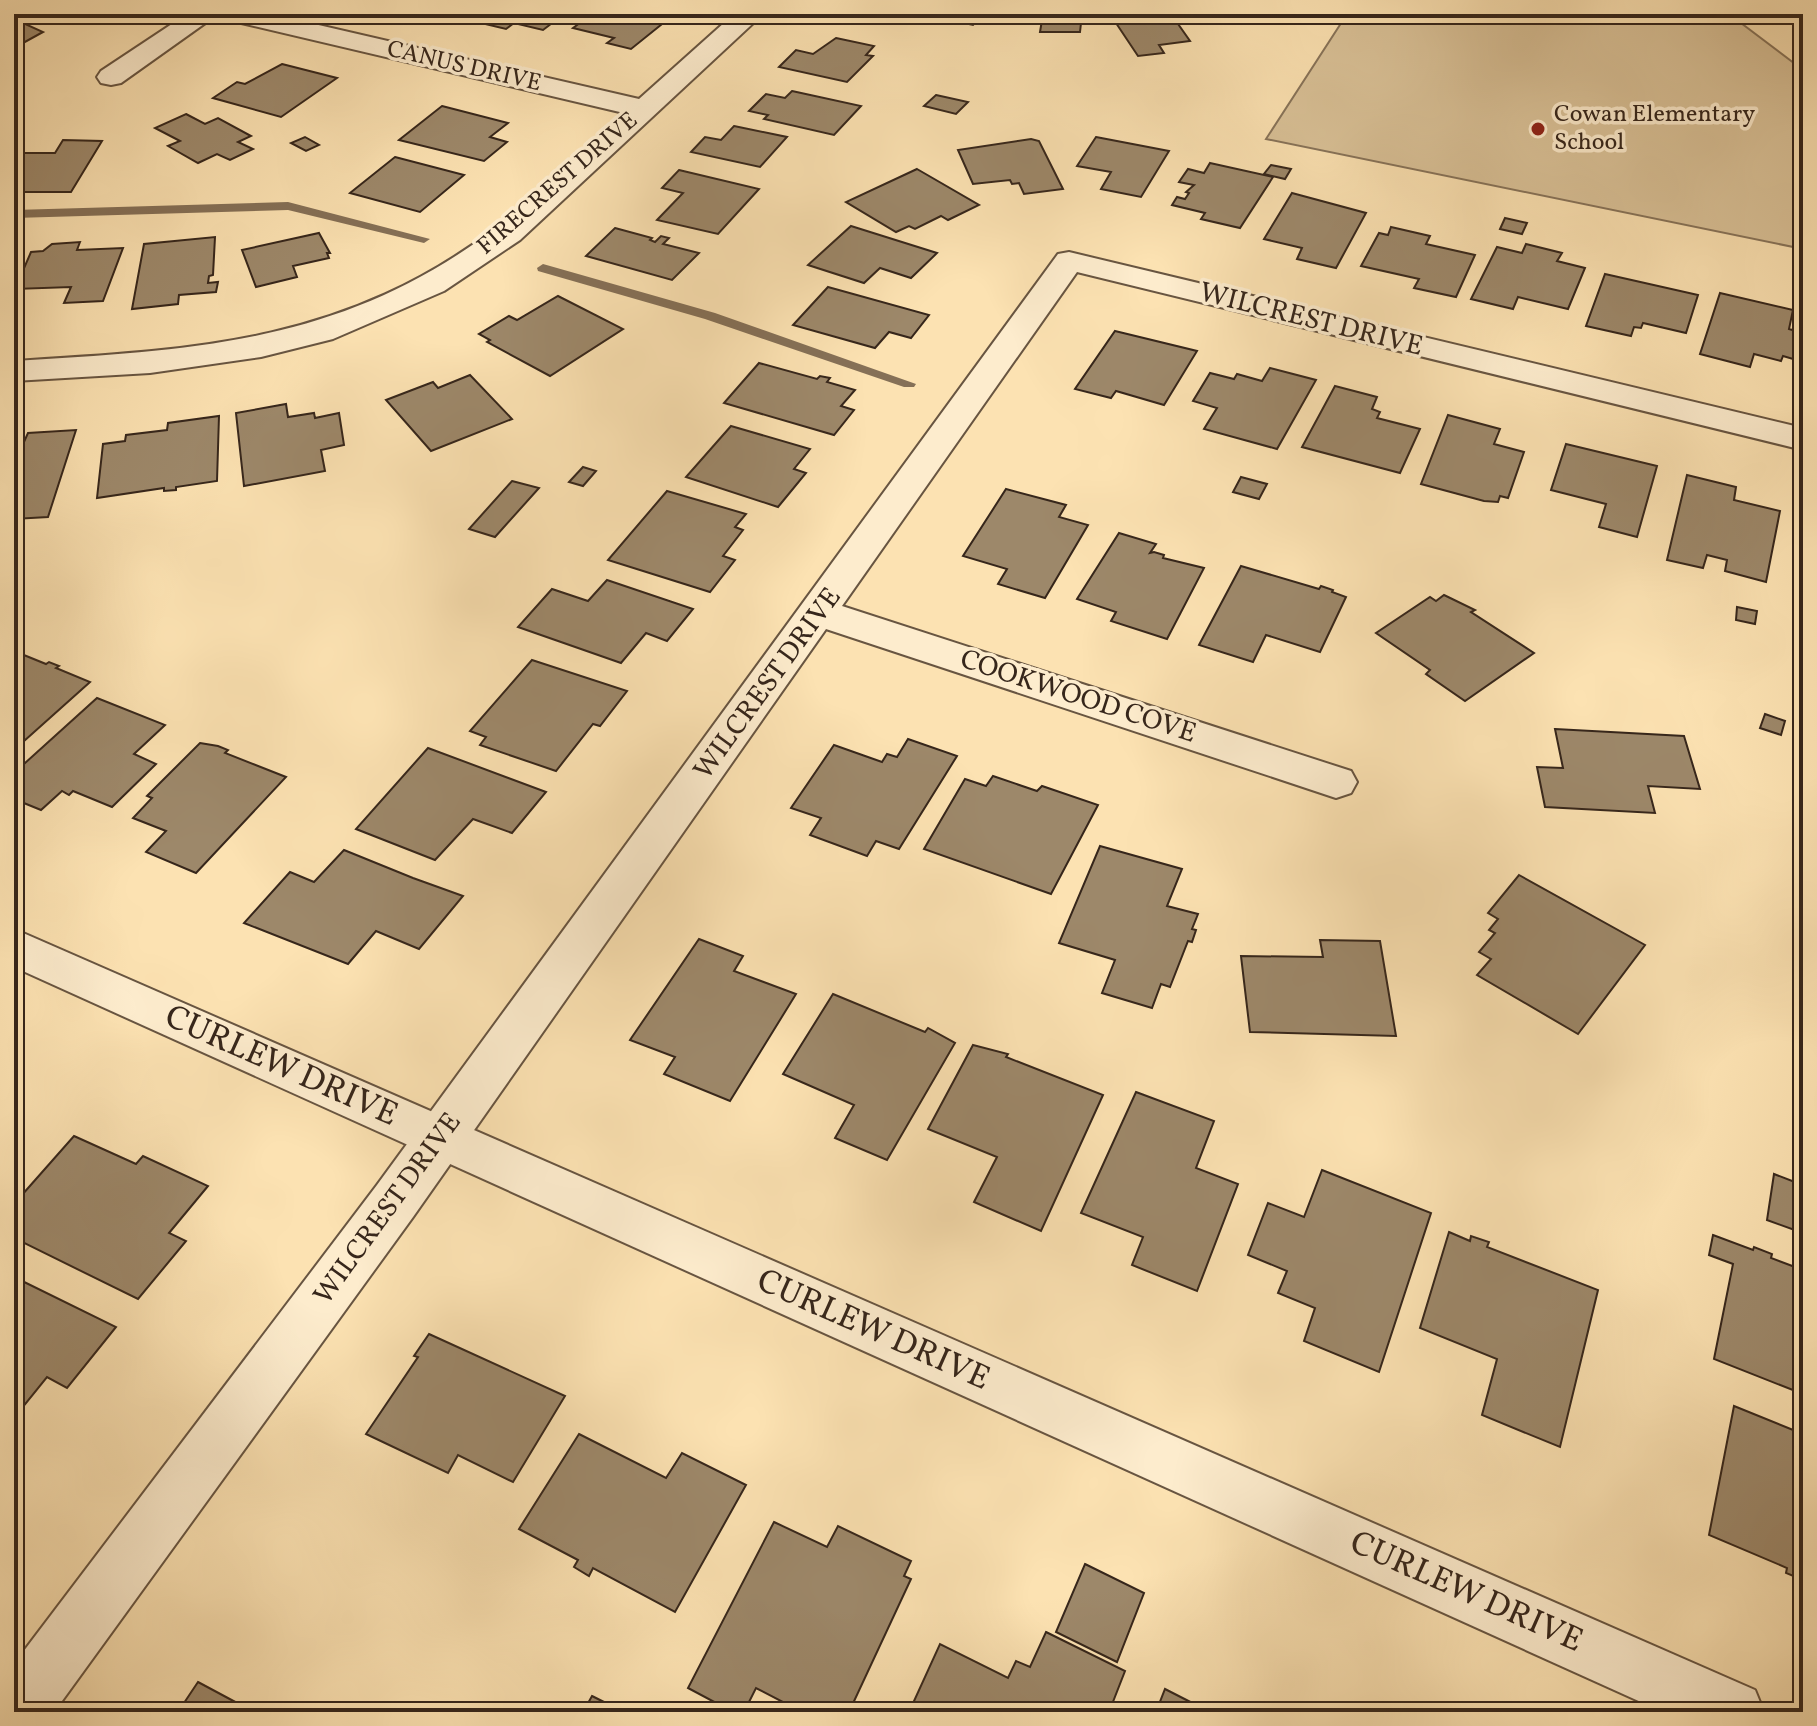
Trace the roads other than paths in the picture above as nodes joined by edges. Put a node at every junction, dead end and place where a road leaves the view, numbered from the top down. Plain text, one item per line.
1 (205, 14) edge
2 (237, 14) edge
3 (750, 14) edge
4 (111, 77) dead end
5 (644, 109) junction
6 (14, 371) edge
7 (1803, 439) edge
8 (820, 613) junction
9 (1336, 782) dead end
10 (14, 947) edge
11 (440, 1138) junction
12 (16, 1712) edge
13 (1733, 1712) edge

1 - 4 street
2 - 5 street, CANUS DRIVE
3 - 5 street, FIRECREST DRIVE
5 - 6 street, FIRECREST DRIVE
7 - 8 street, WILCREST DRIVE
8 - 9 street, COOKWOOD COVE
8 - 11 street, WILCREST DRIVE
10 - 11 street, CURLEW DRIVE
11 - 12 street, WILCREST DRIVE
11 - 13 street, CURLEW DRIVE

